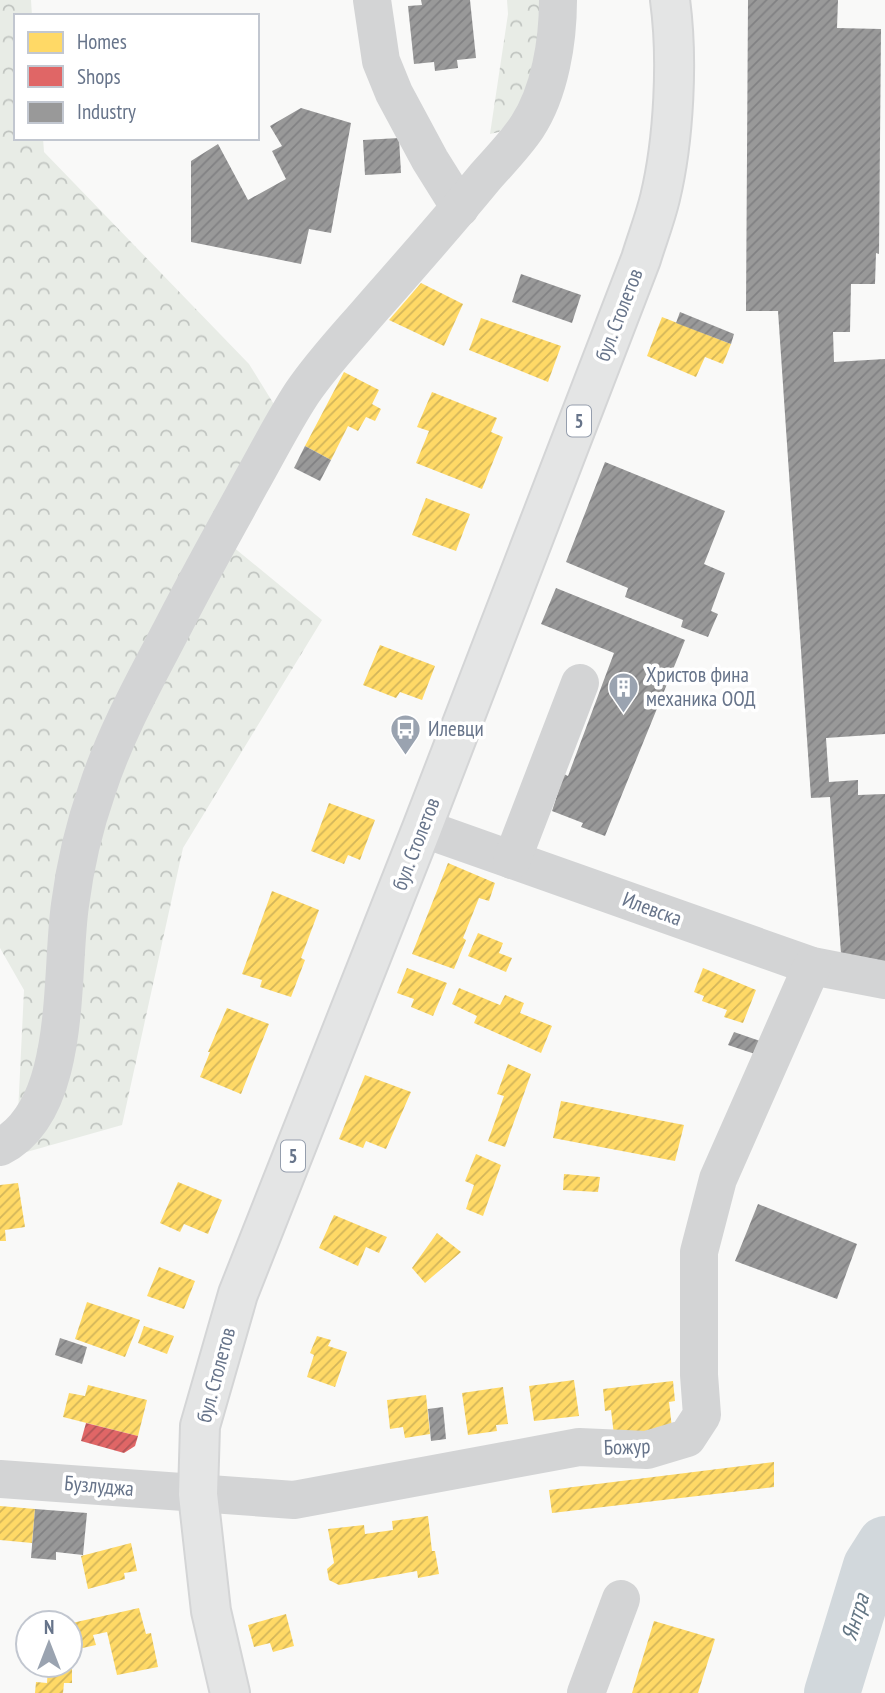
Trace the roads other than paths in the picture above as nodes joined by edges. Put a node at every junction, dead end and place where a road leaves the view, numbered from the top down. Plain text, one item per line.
1 (372, 0) edge
2 (558, 0) edge
3 (670, 0) edge
4 (460, 208) junction
5 (580, 683) dead end
6 (422, 828) junction
7 (512, 860) junction
8 (812, 966) junction
9 (885, 980) edge
10 (0, 1147) edge
11 (0, 1479) edge
12 (198, 1494) junction
13 (621, 1599) dead end
14 (230, 1693) edge
15 (586, 1693) edge

1 - 4 street
2 - 4 street
3 - 6 main road, бул. Столетов / 5
4 - 10 street
5 - 7 street
6 - 7 street, Илевска
6 - 12 main road, бул. Столетов / 5
7 - 8 street, Илевска
8 - 9 street, Илевска
8 - 12 street, Божур
11 - 12 street, Бузлуджа
12 - 14 main road, бул. Столетов / 5
13 - 15 street

